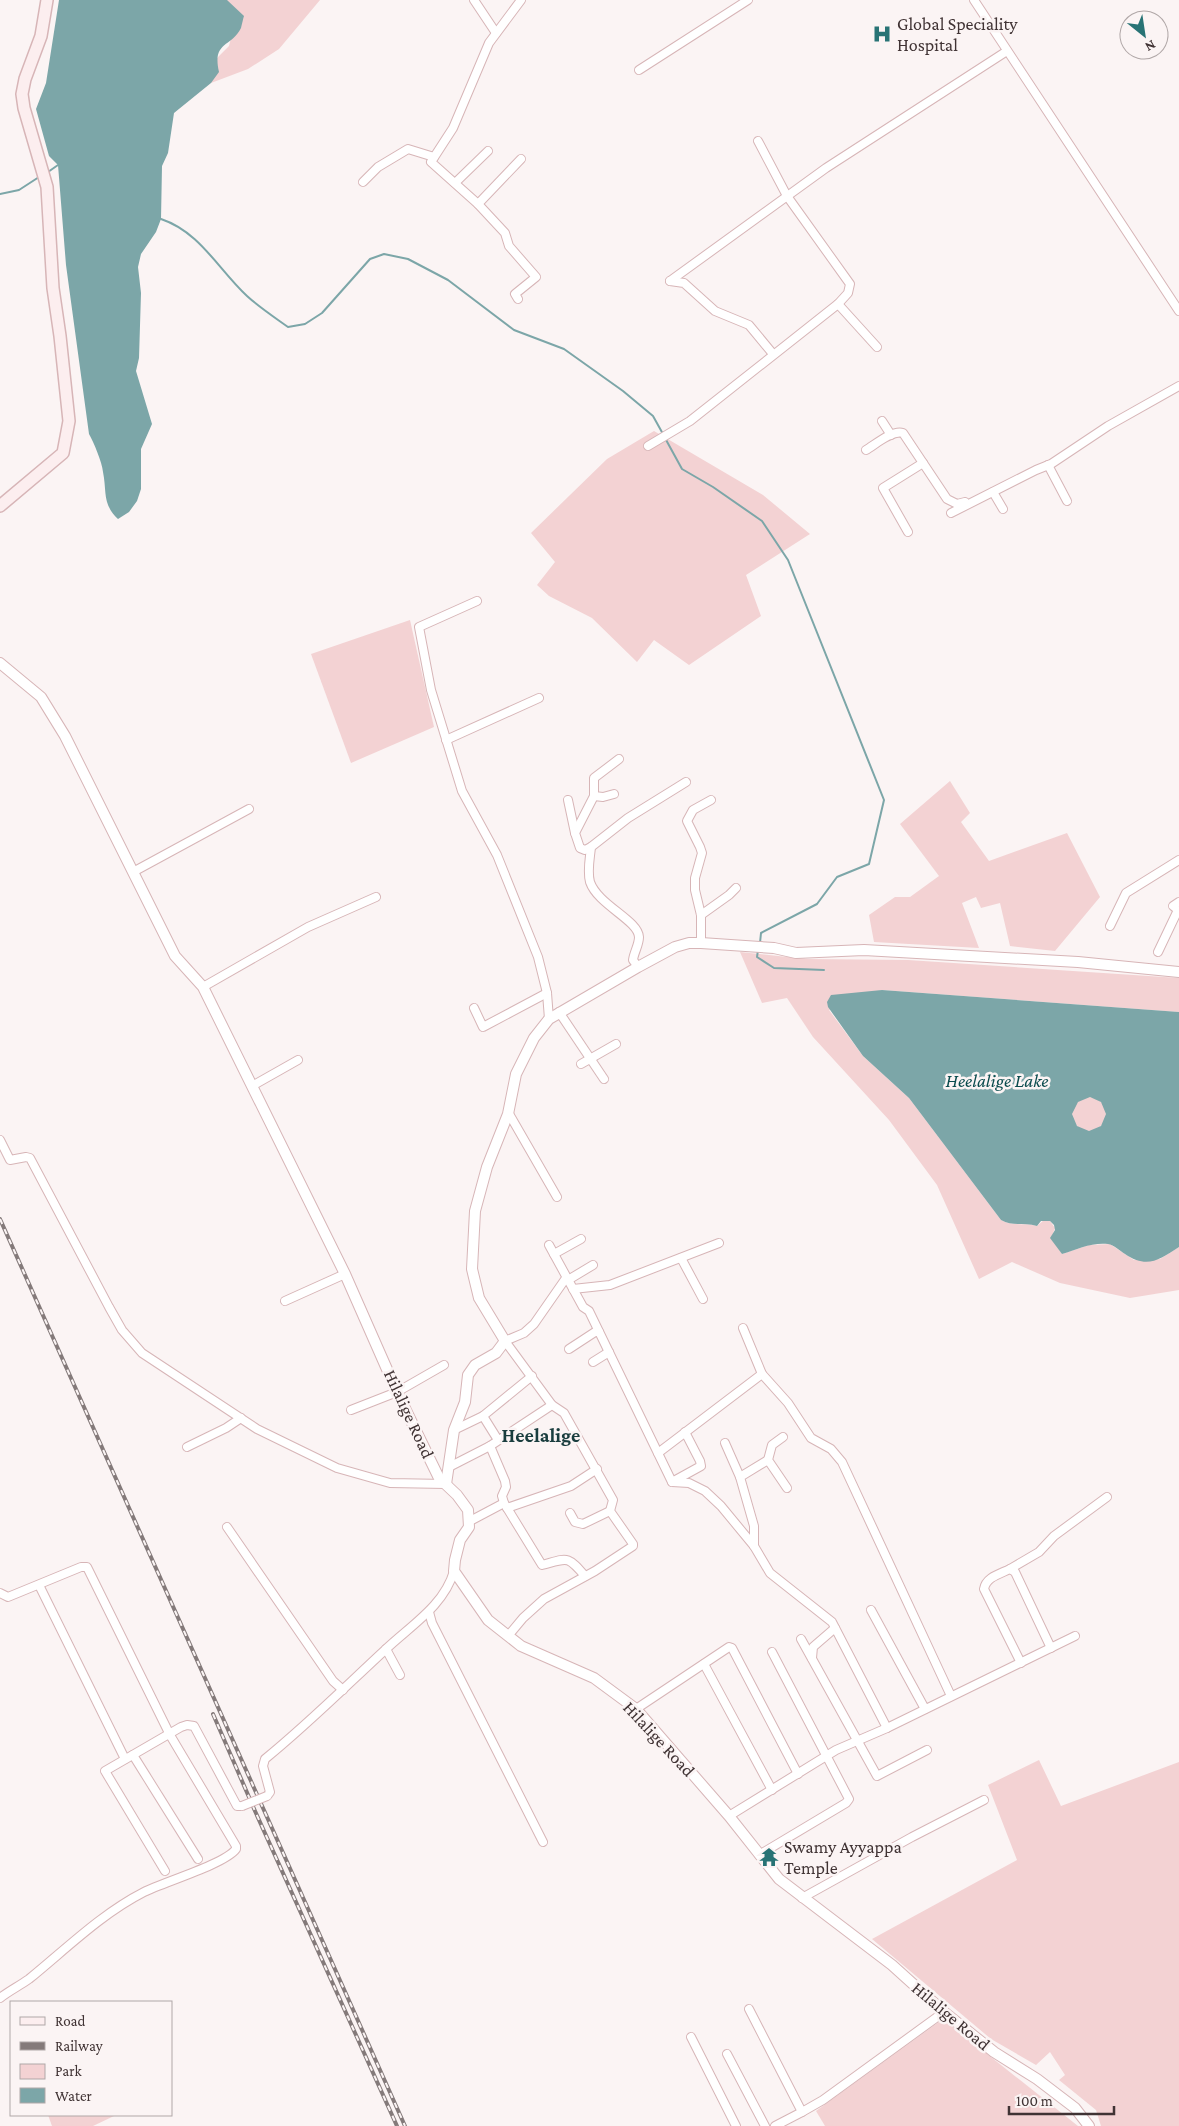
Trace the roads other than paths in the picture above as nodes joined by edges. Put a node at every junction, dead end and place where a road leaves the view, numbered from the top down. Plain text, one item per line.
1 (47, 0) edge
2 (474, 0) edge
3 (521, 0) edge
4 (748, 0) edge
5 (974, 0) edge
6 (496, 32) junction
7 (1006, 52) junction
8 (640, 70) dead end
9 (758, 141) dead end
10 (488, 151) dead end
11 (434, 157) junction
12 (521, 160) dead end
13 (362, 182) dead end
14 (456, 182) junction
15 (787, 196) junction
16 (478, 204) junction
17 (518, 299) dead end
18 (838, 304) junction
19 (1179, 311) edge
20 (877, 347) dead end
21 (773, 354) junction
22 (1179, 386) edge
23 (882, 421) dead end
24 (891, 435) junction
25 (648, 446) dead end
26 (866, 450) dead end
27 (923, 463) junction
28 (1046, 466) junction
29 (993, 492) junction
30 (1068, 502) dead end
31 (0, 506) edge
32 (1003, 509) dead end
33 (952, 513) dead end
34 (908, 532) dead end
35 (477, 601) dead end
36 (0, 663) edge
37 (539, 698) dead end
38 (446, 740) junction
39 (619, 759) dead end
40 (686, 782) dead end
41 (614, 794) dead end
42 (594, 796) junction
43 (568, 800) dead end
44 (711, 800) dead end
45 (250, 809) dead end
46 (575, 833) junction
47 (591, 847) junction
48 (1179, 860) edge
49 (133, 872) junction
50 (736, 888) dead end
51 (376, 897) dead end
52 (1179, 902) edge
53 (701, 915) junction
54 (1110, 926) dead end
55 (701, 943) junction
56 (1158, 952) dead end
57 (638, 967) junction
58 (1179, 972) edge
59 (203, 987) junction
60 (547, 993) junction
61 (474, 1008) dead end
62 (558, 1012) junction
63 (549, 1019) junction
64 (616, 1044) dead end
65 (591, 1058) junction
66 (298, 1060) dead end
67 (580, 1064) dead end
68 (604, 1079) dead end
69 (252, 1086) junction
70 (508, 1112) junction
71 (0, 1140) edge
72 (557, 1196) dead end
73 (581, 1239) dead end
74 (719, 1243) dead end
75 (549, 1244) dead end
76 (554, 1254) junction
77 (682, 1258) junction
78 (593, 1265) dead end
79 (345, 1274) junction
80 (567, 1279) junction
81 (573, 1289) junction
82 (703, 1299) dead end
83 (285, 1301) dead end
84 (743, 1328) dead end
85 (599, 1332) junction
86 (505, 1341) junction
87 (568, 1349) dead end
88 (609, 1352) junction
89 (593, 1362) dead end
90 (444, 1365) dead end
91 (762, 1374) junction
92 (532, 1376) junction
93 (398, 1392) junction
94 (552, 1405) junction
95 (351, 1410) dead end
96 (483, 1416) junction
97 (241, 1418) junction
98 (454, 1430) junction
99 (686, 1432) junction
100 (783, 1437) dead end
101 (498, 1440) junction
102 (725, 1443) dead end
103 (490, 1446) junction
104 (187, 1447) dead end
105 (658, 1453) junction
106 (768, 1460) junction
107 (449, 1467) junction
108 (597, 1469) junction
109 (740, 1477) junction
110 (672, 1482) junction
111 (446, 1484) junction
112 (787, 1488) dead end
113 (1107, 1497) dead end
114 (506, 1506) junction
115 (610, 1511) junction
116 (570, 1513) dead end
117 (470, 1521) junction
118 (227, 1527) dead end
119 (754, 1546) junction
120 (1010, 1569) junction
121 (454, 1571) junction
122 (585, 1576) junction
123 (39, 1585) junction
124 (0, 1593) edge
125 (872, 1610) dead end
126 (429, 1612) junction
127 (835, 1628) junction
128 (508, 1636) junction
129 (1075, 1636) dead end
130 (802, 1639) dead end
131 (1051, 1648) junction
132 (386, 1649) junction
133 (772, 1652) dead end
134 (812, 1658) junction
135 (1021, 1663) junction
136 (704, 1664) junction
137 (400, 1675) dead end
138 (343, 1690) junction
139 (952, 1696) junction
140 (636, 1709) junction
141 (925, 1709) junction
142 (887, 1728) junction
143 (170, 1735) junction
144 (856, 1741) junction
145 (927, 1750) dead end
146 (133, 1755) junction
147 (827, 1756) junction
148 (125, 1759) junction
149 (798, 1774) junction
150 (772, 1790) junction
151 (984, 1800) dead end
152 (729, 1816) junction
153 (543, 1842) dead end
154 (760, 1855) junction
155 (198, 1859) dead end
156 (165, 1872) dead end
157 (802, 1898) junction
158 (0, 1998) edge
159 (749, 2009) dead end
160 (944, 2012) junction
161 (691, 2037) dead end
162 (727, 2054) dead end
163 (802, 2112) junction
164 (793, 2118) junction
165 (736, 2126) edge
166 (765, 2126) edge
167 (775, 2126) edge
168 (798, 2126) edge
169 (1089, 2126) edge

1 - 31 main road
2 - 6 street
3 - 6 street
4 - 8 street
5 - 7 street
6 - 11 street
7 - 15 street
7 - 19 street
9 - 15 street
10 - 14 street
11 - 13 street
11 - 14 street
12 - 16 street
14 - 16 street
15 - 18 street
15 - 21 street
16 - 17 street
18 - 20 street
18 - 21 street
21 - 25 street
22 - 28 street
23 - 24 street
24 - 26 street
24 - 27 street
27 - 28 street
27 - 34 street
28 - 29 street
28 - 30 street
29 - 32 street
29 - 33 street
35 - 38 street
36 - 49 street, Hilalige Road
37 - 38 street
38 - 60 street
39 - 42 street
40 - 47 street
41 - 42 street
42 - 46 street
43 - 46 street
44 - 53 street
45 - 49 street
46 - 47 street
47 - 57 street
48 - 54 street
49 - 59 street, Hilalige Road
50 - 53 street
51 - 59 street
52 - 56 street
53 - 55 street
55 - 57 street
55 - 58 street
57 - 62 street
59 - 69 street, Hilalige Road
60 - 61 street
60 - 63 street
62 - 63 street
62 - 65 street
63 - 70 street
64 - 65 street
65 - 67 street
65 - 68 street
66 - 69 street
69 - 79 street, Hilalige Road
70 - 72 street
70 - 86 street
71 - 97 street
73 - 76 street
74 - 77 street
75 - 76 street
76 - 80 street
77 - 81 street
77 - 82 street
78 - 80 street
79 - 83 street
79 - 93 street, Hilalige Road
80 - 81 street
80 - 86 street
81 - 85 street
84 - 91 street
85 - 87 street
85 - 88 street
86 - 92 street
86 - 98 street
88 - 89 street
88 - 105 street
90 - 93 street
91 - 99 street
91 - 139 street
92 - 94 street
92 - 96 street
93 - 95 street
93 - 111 street, Hilalige Road
94 - 101 street
94 - 108 street
96 - 98 street
96 - 101 street
97 - 104 street
97 - 111 street
98 - 107 street
99 - 105 street
99 - 110 street
100 - 106 street
101 - 103 street
102 - 109 street
103 - 107 street
103 - 114 street
105 - 110 street
106 - 109 street
106 - 112 street
107 - 111 street
108 - 114 street
108 - 115 street
109 - 119 street
110 - 119 street
111 - 117 street, Hilalige Road
113 - 120 street
114 - 117 street
114 - 122 street
115 - 116 street
115 - 122 street
117 - 121 street
118 - 138 street
119 - 127 street
120 - 131 street
120 - 135 street
121 - 126 street
121 - 128 street, Hilalige Road
122 - 128 street
123 - 124 street
123 - 143 street
123 - 148 street
125 - 141 street
126 - 132 street
126 - 153 street
127 - 134 street
127 - 142 street
128 - 140 street, Hilalige Road
129 - 131 street
130 - 134 street
131 - 135 street
132 - 137 street
132 - 138 street
133 - 147 street
134 - 144 street
135 - 139 street
136 - 140 street
136 - 149 street
136 - 150 street
138 - 143 street, bridge
139 - 141 street
140 - 152 street, Hilalige Road
141 - 142 street
142 - 144 street
143 - 146 street
143 - 158 street
144 - 145 street
144 - 147 street
146 - 148 street
146 - 155 street
147 - 149 street
147 - 154 street
148 - 156 street
149 - 150 street
150 - 152 street
151 - 157 street
152 - 154 street, Hilalige Road
154 - 157 street, Hilalige Road
157 - 160 street, Hilalige Road
159 - 163 street
160 - 163 street
160 - 169 street, Hilalige Road
161 - 165 street
162 - 166 street
163 - 164 street
164 - 167 street
164 - 168 street

